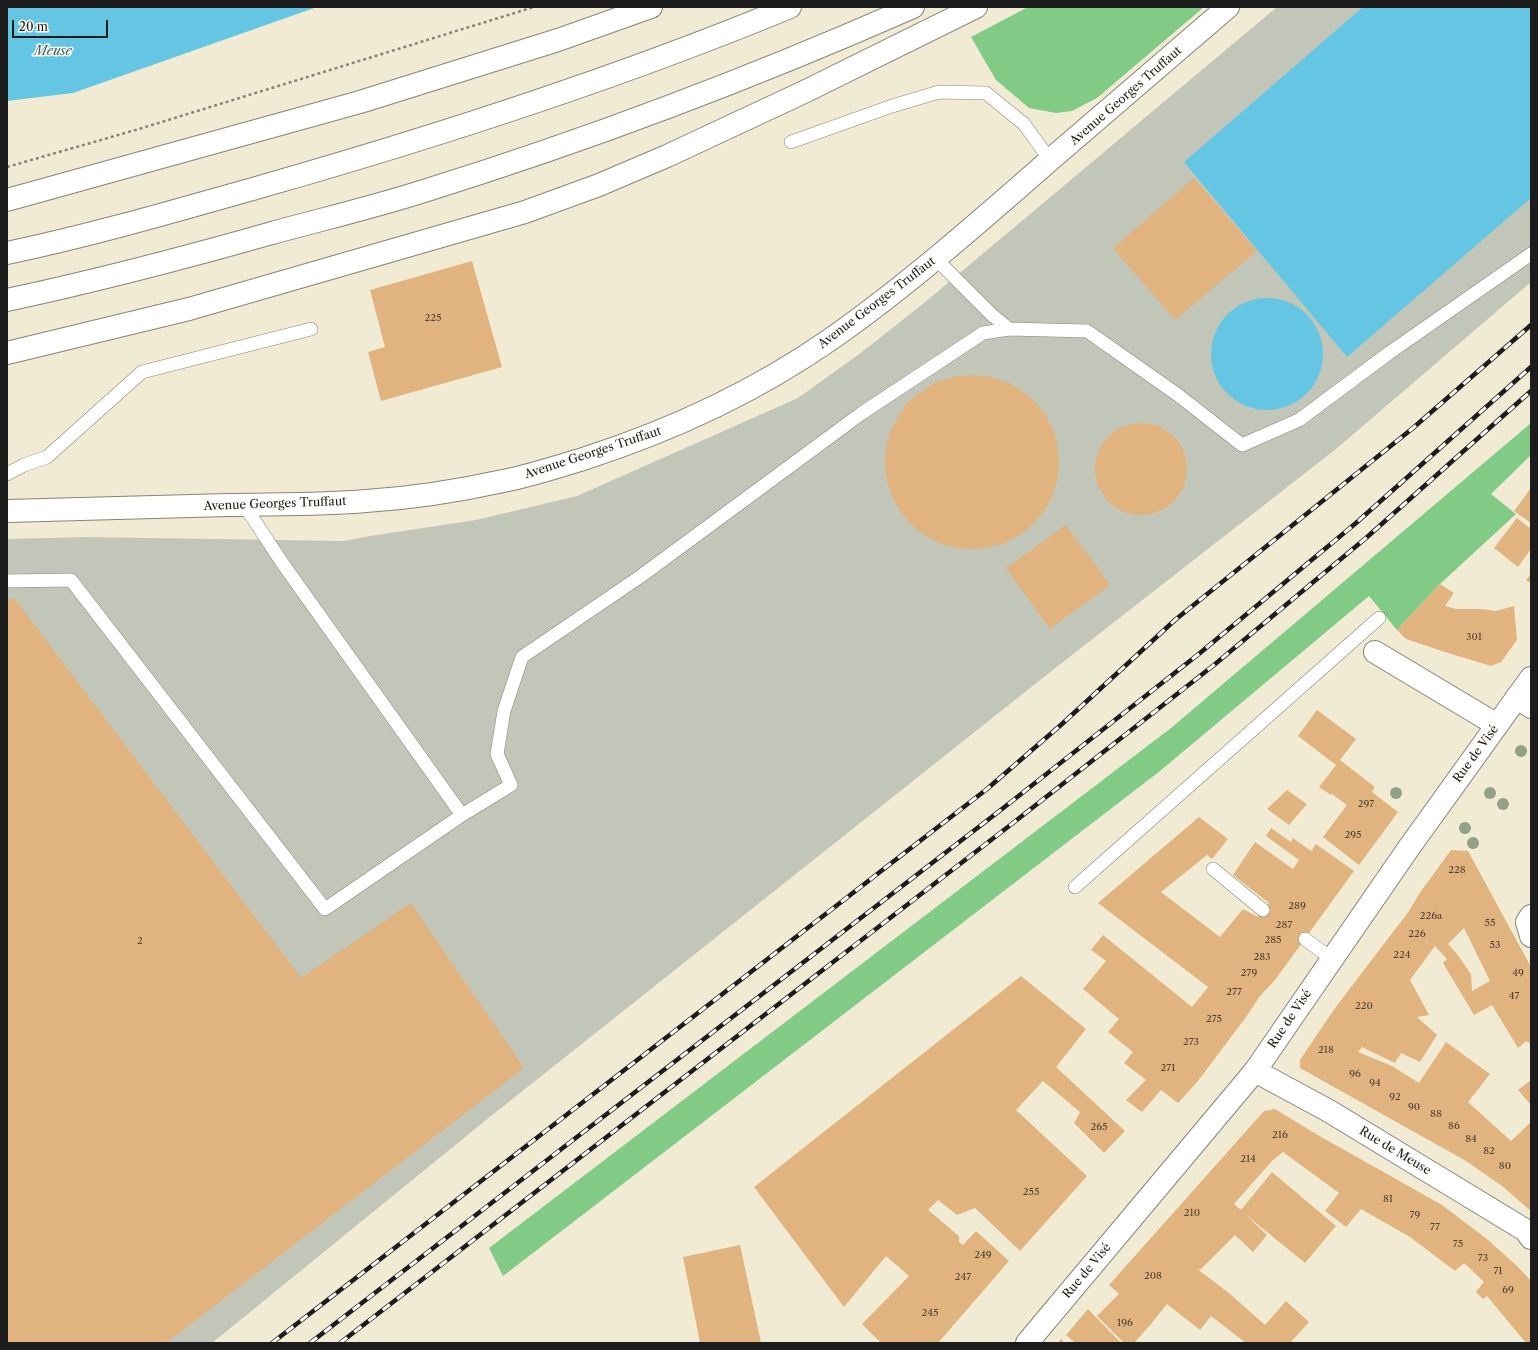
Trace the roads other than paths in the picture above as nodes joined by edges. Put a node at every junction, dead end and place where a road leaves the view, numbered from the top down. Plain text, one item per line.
1 (650, 7) edge
2 (790, 7) edge
3 (913, 7) edge
4 (976, 7) edge
5 (1228, 7) edge
6 (791, 142) dead end
7 (1050, 160) junction
8 (7, 200) edge
9 (7, 253) edge
10 (1531, 254) edge
11 (936, 259) junction
12 (7, 300) edge
13 (1009, 329) junction
14 (311, 330) dead end
15 (7, 353) edge
16 (7, 474) edge
17 (244, 505) junction
18 (7, 511) edge
19 (7, 581) edge
20 (1379, 618) dead end
21 (1375, 652) dead end
22 (1531, 678) edge
23 (1524, 702) edge
24 (1497, 725) junction
25 (462, 815) junction
26 (1213, 869) dead end
27 (1075, 887) dead end
28 (1263, 910) dead end
29 (1304, 940) dead end
30 (1332, 959) junction
31 (1255, 1070) junction
32 (1531, 1238) edge
33 (1027, 1343) edge

1 - 8 main road
2 - 9 main road
3 - 12 main road
4 - 15 main road
5 - 7 main road, Avenue Georges Truffaut
6 - 7 lane
7 - 11 main road, Avenue Georges Truffaut
10 - 13 lane
11 - 13 lane
11 - 17 main road, Avenue Georges Truffaut
13 - 25 lane
14 - 16 lane
17 - 18 main road, Avenue Georges Truffaut
17 - 25 lane
19 - 25 lane
20 - 27 lane
21 - 24 main road
22 - 23 main road, Rue de Visé
23 - 24 main road, Rue de Visé
24 - 30 main road, Rue de Visé
26 - 28 lane
29 - 30 lane
30 - 31 main road, Rue de Visé
31 - 32 main road, Rue de Meuse
31 - 33 main road, Rue de Visé

